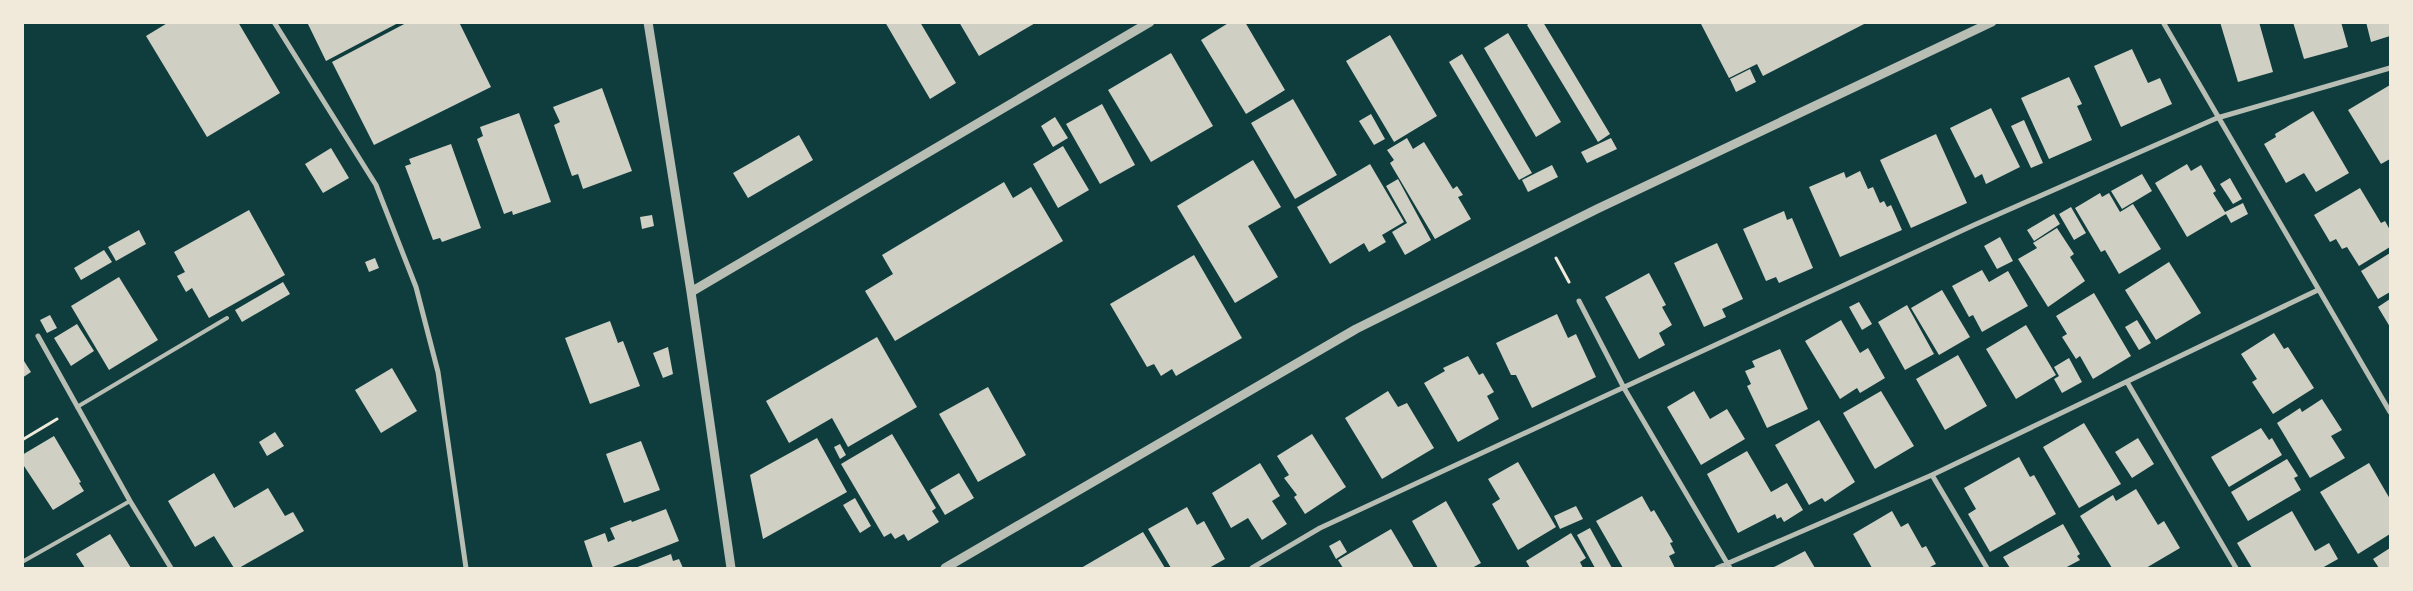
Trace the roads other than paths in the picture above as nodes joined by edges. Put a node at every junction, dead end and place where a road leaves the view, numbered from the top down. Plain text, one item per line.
1 (274, 22) edge
2 (648, 22) edge
3 (1150, 22) edge
4 (1992, 22) edge
5 (2163, 22) edge
6 (2390, 68) edge
7 (2217, 118) junction
8 (2318, 290) junction
9 (691, 292) junction
10 (1579, 301) dead end
11 (227, 318) dead end
12 (38, 336) dead end
13 (2127, 382) junction
14 (1624, 388) junction
15 (77, 407) junction
16 (2390, 412) edge
17 (1932, 475) junction
18 (130, 501) junction
19 (22, 562) edge
20 (1729, 566) edge
21 (171, 568) edge
22 (466, 568) edge
23 (730, 568) edge
24 (945, 568) edge
25 (1252, 568) edge
26 (1717, 568) edge
27 (1986, 568) edge
28 (2236, 568) edge

1 - 22 street
2 - 9 street
3 - 9 street
4 - 24 street
5 - 7 street
6 - 7 street
7 - 8 street
7 - 14 street
8 - 13 street
8 - 16 street
9 - 23 street
10 - 14 street
11 - 15 lane
12 - 15 street
13 - 17 street
13 - 28 street
14 - 20 street
14 - 25 street
15 - 18 street
17 - 20 street
17 - 27 street
18 - 19 lane
18 - 21 street
20 - 26 street

